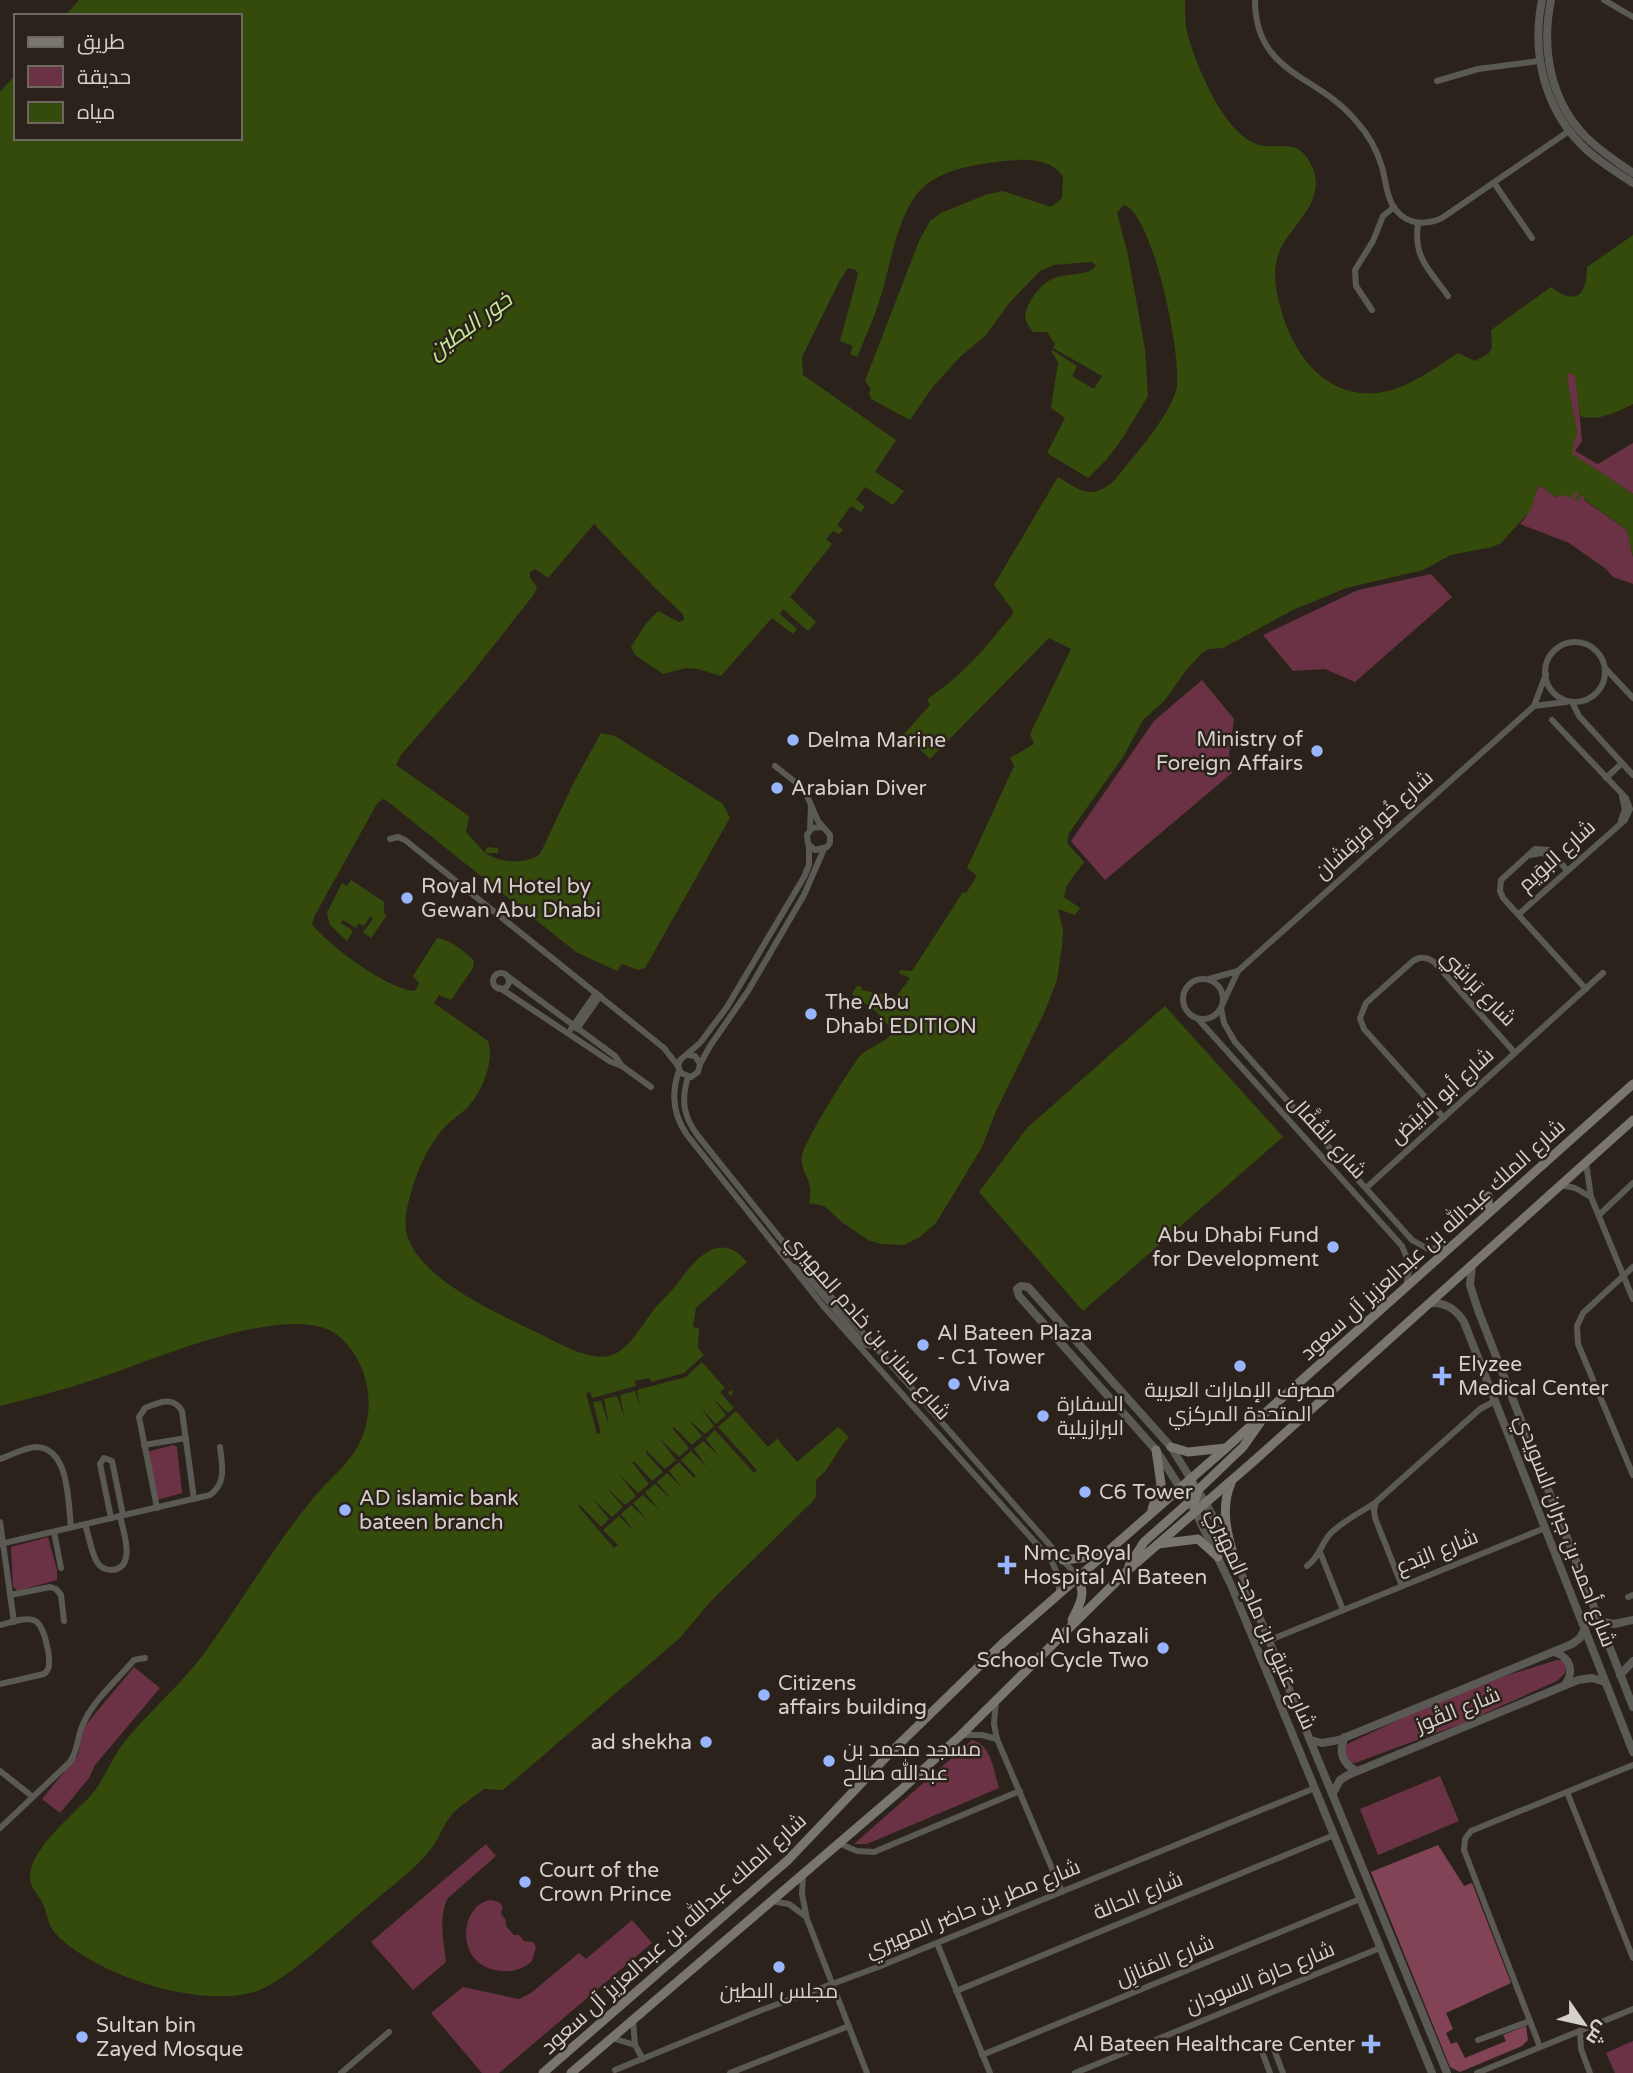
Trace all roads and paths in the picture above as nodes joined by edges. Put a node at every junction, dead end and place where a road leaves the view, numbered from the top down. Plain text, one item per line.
1 (1255, 0) edge
2 (1542, 0) edge
3 (1551, 0) edge
4 (1604, 0) edge
5 (1633, 17) edge
6 (1539, 61) junction
7 (1437, 81) dead end
8 (1569, 131) junction
9 (1633, 173) edge
10 (1494, 183) junction
11 (1633, 184) edge
12 (1394, 207) junction
13 (1418, 223) junction
14 (1532, 239) dead end
15 (1448, 296) dead end
16 (1371, 310) dead end
17 (1605, 668) junction
18 (1546, 674) junction
19 (1633, 698) edge
20 (1571, 701) junction
21 (1534, 706) junction
22 (1552, 720) dead end
23 (1622, 763) junction
24 (775, 766) dead end
25 (1633, 775) edge
26 (1606, 778) junction
27 (811, 806) junction
28 (822, 827) junction
29 (810, 830) junction
30 (390, 839) dead end
31 (810, 846) junction
32 (824, 849) junction
33 (1567, 870) junction
34 (1519, 914) junction
35 (1238, 971) junction
36 (1603, 973) dead end
37 (507, 976) junction
38 (1208, 980) junction
39 (500, 988) junction
40 (1586, 989) junction
41 (598, 994) junction
42 (1222, 1006) junction
43 (1198, 1019) junction
44 (576, 1027) junction
45 (570, 1035) junction
46 (664, 1048) junction
47 (1515, 1053) junction
48 (687, 1055) junction
49 (700, 1064) junction
50 (622, 1066) junction
51 (679, 1068) junction
52 (688, 1077) junction
53 (1633, 1084) edge
54 (651, 1087) dead end
55 (1444, 1118) junction
56 (1633, 1120) edge
57 (1586, 1163) junction
58 (1633, 1183) edge
59 (1561, 1185) junction
60 (1366, 1188) junction
61 (1488, 1196) dead end
62 (1591, 1197) junction
63 (1488, 1213) junction
64 (1599, 1215) junction
65 (1410, 1237) junction
66 (1399, 1244) junction
67 (1451, 1247) junction
68 (1472, 1265) junction
69 (792, 1267) junction
70 (1633, 1267) edge
71 (1623, 1275) junction
72 (1406, 1287) junction
73 (1633, 1299) edge
74 (1430, 1303) junction
75 (875, 1346) junction
76 (1495, 1401) junction
77 (1266, 1412) junction
78 (186, 1438) junction
79 (144, 1445) junction
80 (220, 1447) dead end
81 (1171, 1447) junction
82 (1226, 1448) junction
83 (1156, 1450) junction
84 (0, 1459) edge
85 (1237, 1475) junction
86 (1633, 1475) edge
87 (1191, 1478) junction
88 (1180, 1488) junction
89 (1198, 1490) junction
90 (194, 1499) junction
91 (1189, 1502) junction
92 (1205, 1502) junction
93 (1376, 1502) junction
94 (157, 1508) junction
95 (1195, 1511) junction
96 (1149, 1514) junction
97 (122, 1516) junction
98 (111, 1518) junction
99 (0, 1522) edge
100 (85, 1524) junction
101 (71, 1527) junction
102 (1545, 1528) junction
103 (54, 1532) junction
104 (1, 1544) edge
105 (1156, 1544) junction
106 (1320, 1552) junction
107 (1233, 1553) junction
108 (1101, 1555) junction
109 (1218, 1557) junction
110 (1063, 1560) junction
111 (1307, 1566) dead end
112 (61, 1568) dead end
113 (1127, 1571) junction
114 (1077, 1576) junction
115 (1402, 1586) junction
116 (1059, 1592) junction
117 (10, 1595) junction
118 (1343, 1610) junction
119 (1633, 1620) edge
120 (64, 1621) dead end
121 (1599, 1621) junction
122 (14, 1622) junction
123 (0, 1625) edge
124 (1070, 1625) junction
125 (1585, 1629) junction
126 (1270, 1640) junction
127 (1554, 1652) junction
128 (145, 1658) dead end
129 (1633, 1661) edge
130 (1620, 1675) junction
131 (1605, 1682) junction
132 (0, 1684) edge
133 (1565, 1685) junction
134 (996, 1701) junction
135 (1404, 1701) dead end
136 (1633, 1707) edge
137 (1409, 1711) junction
138 (961, 1735) junction
139 (1345, 1737) junction
140 (998, 1739) junction
141 (1311, 1740) junction
142 (1633, 1752) edge
143 (1633, 1765) edge
144 (0, 1770) edge
145 (1357, 1771) junction
146 (1315, 1788) junction
147 (1020, 1791) junction
148 (1567, 1792) junction
149 (1333, 1793) junction
150 (33, 1797) junction
151 (0, 1828) edge
152 (1334, 1835) junction
153 (838, 1843) junction
154 (1364, 1870) junction
155 (803, 1872) junction
156 (1350, 1874) junction
157 (1062, 1892) junction
158 (1360, 1899) junction
159 (769, 1902) junction
160 (1380, 1909) junction
161 (1366, 1914) junction
162 (807, 1919) junction
163 (936, 1943) junction
164 (1380, 1948) junction
165 (1633, 1958) edge
166 (833, 1984) junction
167 (956, 1991) junction
168 (1633, 2009) edge
169 (633, 2020) junction
170 (1530, 2021) junction
171 (849, 2026) junction
172 (1580, 2031) junction
173 (389, 2032) dead end
174 (1568, 2035) junction
175 (612, 2038) junction
176 (1478, 2040) dead end
177 (1272, 2044) dead end
178 (635, 2045) junction
179 (1540, 2047) junction
180 (1261, 2049) dead end
181 (1581, 2049) junction
182 (982, 2055) junction
183 (643, 2059) junction
184 (349, 2070) edge
185 (615, 2070) dead end
186 (1447, 2072) edge
187 (341, 2073) edge
188 (543, 2073) edge
189 (571, 2073) edge
190 (730, 2073) edge
191 (867, 2073) edge
192 (990, 2073) edge
193 (1075, 2073) edge
194 (1270, 2073) edge
195 (1283, 2073) edge
196 (1432, 2073) edge
197 (1477, 2073) edge
198 (1590, 2073) edge

1 - 12 street
2 - 6 street
3 - 9 street
4 - 5 street
6 - 7 street
6 - 8 street
8 - 10 street
8 - 11 street
10 - 13 street
10 - 14 street
12 - 13 street
12 - 16 street
13 - 15 street
17 - 18 street
17 - 19 street
17 - 20 street
18 - 20 street
18 - 21 street, شارع خُور قِرقِشان
20 - 21 street
20 - 23 street
21 - 35 street, شارع خُور قِرقِشان
22 - 26 street, شارع البوَيم
23 - 25 street
23 - 26 street
24 - 27 street
26 - 33 street, شارع البوَيم
27 - 28 street
27 - 29 street
28 - 29 street
28 - 32 street
29 - 31 street
30 - 41 street
31 - 32 street
31 - 48 street
32 - 49 street
33 - 34 street, شارع البوَيم
33 - 34 street
34 - 40 street
35 - 38 street, شارع خُور قِرقِشان
35 - 42 street, شارع خُور قِرقِشان
36 - 40 street, شارع أبو الأبيَض
37 - 39 street
37 - 39 street
37 - 44 street
38 - 42 street
38 - 43 street
39 - 45 street
40 - 47 street, شارع أبو الأبيَض
41 - 44 street
41 - 46 street
42 - 43 street
42 - 60 street, شارع القُفَّال
43 - 66 street, شارع القُفَّال
44 - 45 street
44 - 50 street
45 - 50 street
46 - 48 street
46 - 51 street
47 - 55 street, شارع أبو الأبيَض
47 - 55 street, شارع بَراشِي
48 - 49 street
48 - 51 street
49 - 52 street
50 - 54 street
51 - 52 street
51 - 69 street, شارع سنان بن خادم المهيري
52 - 75 street, شارع سنان بن خادم المهيري
53 - 63 main road, شارع الملك عبدالله بن عبدالعزيز آل سعود
55 - 60 street, شارع أبو الأبيَض
56 - 57 main road, شارع الملك عبدالله بن عبدالعزيز آل سعود
57 - 59 main road, شارع الملك عبدالله بن عبدالعزيز آل سعود
57 - 62 street
58 - 64 street
59 - 62 street
59 - 68 main road, شارع الملك عبدالله بن عبدالعزيز آل سعود
60 - 65 street, شارع القُفَّال
61 - 63 main road
62 - 64 street
63 - 67 main road, شارع الملك عبدالله بن عبدالعزيز آل سعود
64 - 71 street
65 - 66 street
65 - 67 street, شارع القُفَّال
66 - 72 street, شارع القُفَّال
67 - 72 main road, شارع الملك عبدالله بن عبدالعزيز آل سعود
68 - 74 main road, شارع الملك عبدالله بن عبدالعزيز آل سعود
68 - 121 street, شارع أحمد بن جبران السويدي
69 - 75 street
69 - 116 street, شارع سنان بن خادم المهيري
70 - 71 street
71 - 73 street
71 - 86 street
72 - 77 main road, شارع الملك عبدالله بن عبدالعزيز آل سعود
74 - 76 street, شارع أحمد بن جبران السويدي
74 - 85 main road, شارع الملك عبدالله بن عبدالعزيز آل سعود
75 - 110 street, شارع سنان بن خادم المهيري
76 - 93 street
76 - 102 street, شارع أحمد بن جبران السويدي
77 - 82 main road, شارع الملك عبدالله بن عبدالعزيز آل سعود
77 - 89 main road
78 - 79 street
78 - 79 street
78 - 90 street
79 - 94 street
80 - 90 street
81 - 82 main road
81 - 83 street, شارع عتيق بن ماجد المهيري
81 - 87 street, شارع عتيق بن ماجد المهيري
82 - 87 main road, شارع الملك عبدالله بن عبدالعزيز آل سعود
83 - 88 street, شارع عتيق بن ماجد المهيري
83 - 96 main road
84 - 101 street
85 - 92 main road, شارع الملك عبدالله بن عبدالعزيز آل سعود
85 - 107 main road
87 - 88 main road, شارع الملك عبدالله بن عبدالعزيز آل سعود
87 - 89 street, شارع عتيق بن ماجد المهيري
87 - 91 main road
88 - 91 street, شارع عتيق بن ماجد المهيري
88 - 96 main road, شارع الملك عبدالله بن عبدالعزيز آل سعود
89 - 92 street, شارع عتيق بن ماجد المهيري
89 - 95 main road
90 - 94 street
91 - 95 street, شارع عتيق بن ماجد المهيري
91 - 113 main road
92 - 95 main road, شارع الملك عبدالله بن عبدالعزيز آل سعود
92 - 107 street, شارع عتيق بن ماجد المهيري
93 - 106 street
93 - 115 street
94 - 97 street
95 - 105 main road, شارع الملك عبدالله بن عبدالعزيز آل سعود
95 - 109 street, شارع عتيق بن ماجد المهيري
96 - 108 main road, شارع الملك عبدالله بن عبدالعزيز آل سعود
97 - 98 street
97 - 98 street
97 - 100 street
98 - 100 street
99 - 104 street
100 - 101 street
101 - 103 street
102 - 115 street, شارع البَدع
102 - 125 street, شارع أحمد بن جبران السويدي
103 - 104 street
103 - 112 street
104 - 117 street
105 - 109 main road
105 - 113 main road, شارع الملك عبدالله بن عبدالعزيز آل سعود
106 - 111 street
106 - 118 street
107 - 126 street, شارع عتيق بن ماجد المهيري
108 - 110 main road
108 - 114 main road, شارع الملك عبدالله بن عبدالعزيز آل سعود
109 - 146 street, شارع عتيق بن ماجد المهيري
110 - 114 street, شارع سنان بن خادم المهيري
113 - 124 main road, شارع الملك عبدالله بن عبدالعزيز آل سعود
114 - 116 main road, شارع الملك عبدالله بن عبدالعزيز آل سعود
114 - 124 main road
115 - 118 street, شارع البَدع
116 - 188 main road, شارع الملك عبدالله بن عبدالعزيز آل سعود
117 - 120 street
117 - 122 street
118 - 126 street, شارع البَدع
119 - 121 street
121 - 130 street, شارع أحمد بن جبران السويدي
122 - 123 street
122 - 132 street
124 - 134 main road, شارع الملك عبدالله بن عبدالعزيز آل سعود
125 - 127 street, شارع القُوز
125 - 131 street, شارع أحمد بن جبران السويدي
126 - 141 street, شارع عتيق بن ماجد المهيري
127 - 133 street
127 - 137 street, شارع القُوز
128 - 150 street
129 - 130 street
130 - 136 street, شارع أحمد بن جبران السويدي
131 - 133 street, شارع القُوز
131 - 142 street, شارع أحمد بن جبران السويدي
133 - 145 street, شارع القُوز
134 - 138 main road, شارع الملك عبدالله بن عبدالعزيز آل سعود
134 - 140 street
135 - 137 street
137 - 139 street, شارع القُوز
138 - 140 street
138 - 153 main road, شارع الملك عبدالله بن عبدالعزيز آل سعود
139 - 141 street, شارع القُوز
139 - 145 street
140 - 147 street
141 - 149 street, شارع عتيق بن ماجد المهيري
143 - 148 street
144 - 150 street
145 - 149 street, شارع القُوز
146 - 152 street, شارع عتيق بن ماجد المهيري
146 - 157 street, شارع مطر بن حاضر المهيري
147 - 153 street
147 - 157 street
148 - 165 street
148 - 170 street
149 - 154 street, شارع عتيق بن ماجد المهيري
150 - 151 street
152 - 156 street, شارع عتيق بن ماجد المهيري
152 - 167 street, شارع الحالة
153 - 155 main road, شارع الملك عبدالله بن عبدالعزيز آل سعود
154 - 156 street
154 - 160 street, شارع عتيق بن ماجد المهيري
155 - 159 main road, شارع الملك عبدالله بن عبدالعزيز آل سعود
155 - 162 street
156 - 158 street, شارع عتيق بن ماجد المهيري
157 - 163 street, شارع مطر بن حاضر المهيري
158 - 161 street, شارع عتيق بن ماجد المهيري
158 - 182 street, شارع المَنازِل
159 - 162 street
159 - 169 main road, شارع الملك عبدالله بن عبدالعزيز آل سعود
160 - 161 street
160 - 186 street, شارع عتيق بن ماجد المهيري
161 - 164 street, شارع عتيق بن ماجد المهيري
162 - 166 street
163 - 166 street, شارع مطر بن حاضر المهيري
163 - 167 street
164 - 193 street, شارع حارة السودان
164 - 196 street, شارع عتيق بن ماجد المهيري
166 - 171 street
166 - 183 street, شارع مطر بن حاضر المهيري
167 - 182 street
168 - 172 street
169 - 175 main road, شارع الملك عبدالله بن عبدالعزيز آل سعود
169 - 178 street
170 - 176 street
170 - 179 street
171 - 190 street
171 - 191 street
172 - 174 street
172 - 181 street
173 - 184 street
174 - 179 street
174 - 181 street
175 - 178 street
175 - 189 main road, شارع الملك عبدالله بن عبدالعزيز آل سعود
177 - 195 street
178 - 183 street
179 - 197 street
180 - 194 street
181 - 198 street
182 - 192 street
183 - 185 street, شارع مطر بن حاضر المهيري
184 - 187 street

